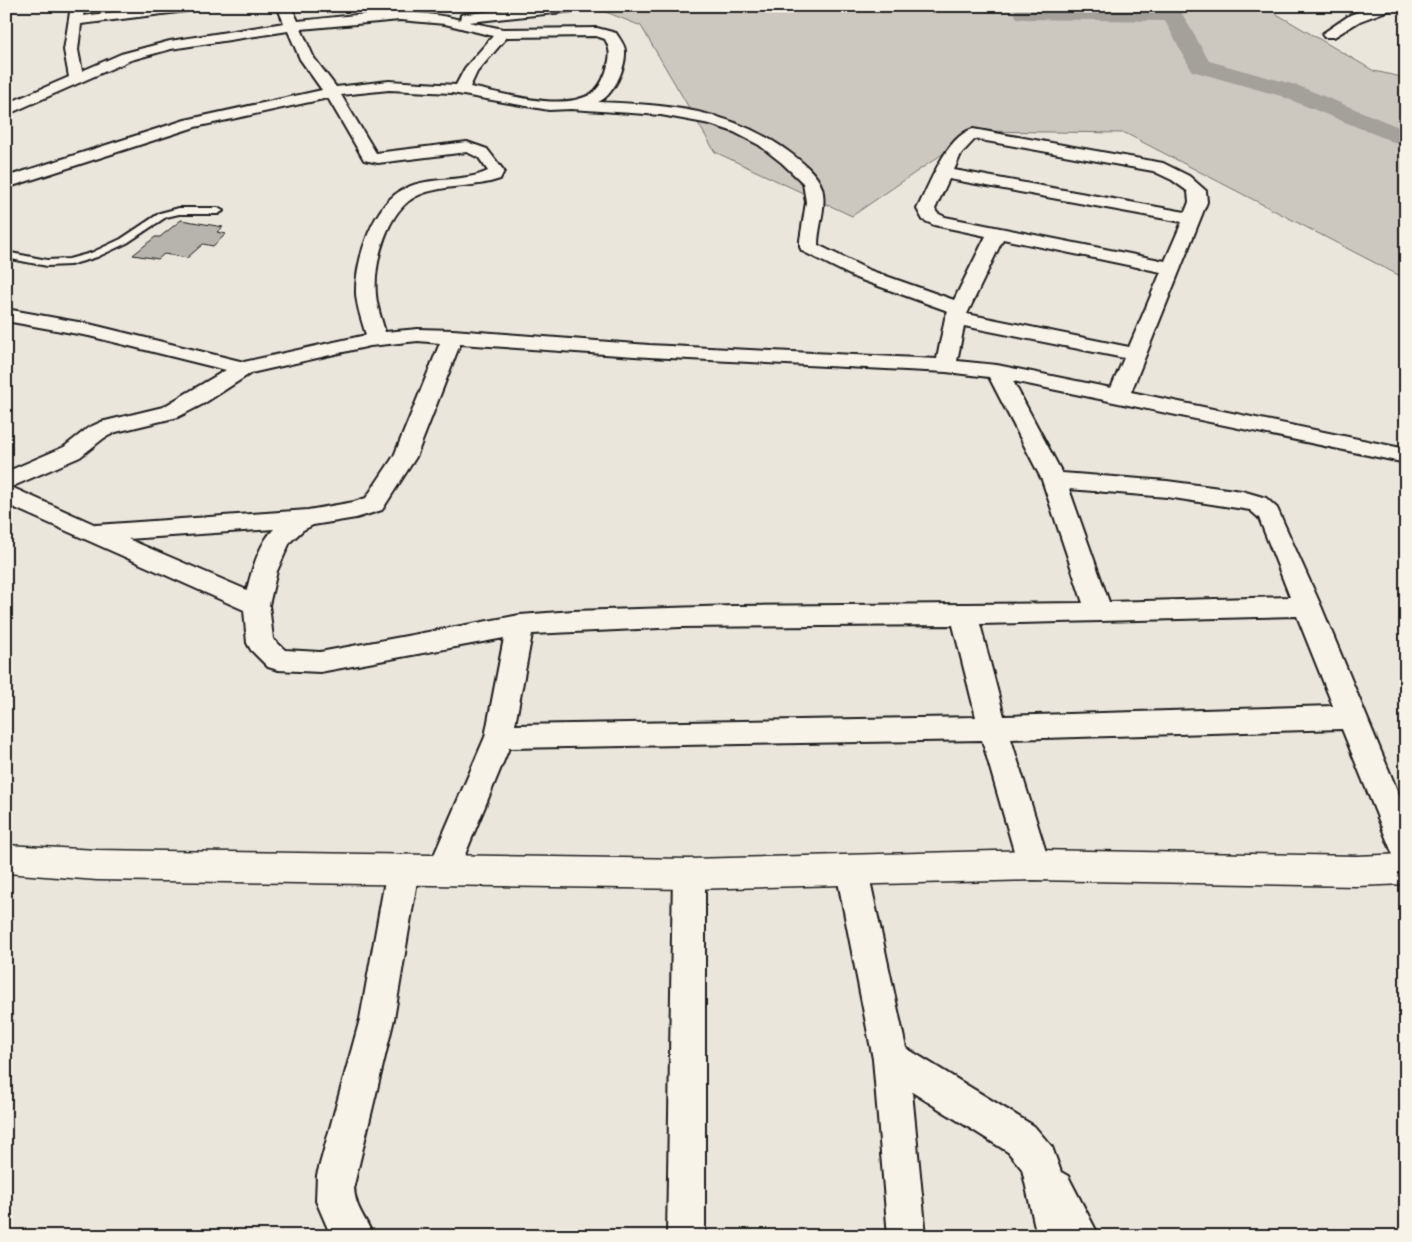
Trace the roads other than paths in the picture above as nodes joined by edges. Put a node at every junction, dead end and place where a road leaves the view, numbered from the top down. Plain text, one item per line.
1 (78, 6) edge
2 (195, 6) edge
3 (284, 6) edge
4 (583, 6) edge
5 (590, 6) edge
6 (1393, 7) edge
7 (165, 8) edge
8 (445, 20) junction
9 (75, 21) junction
10 (292, 26) junction
11 (597, 32) junction
12 (503, 33) junction
13 (167, 34) junction
14 (1329, 34) dead end
15 (77, 78) junction
16 (461, 90) junction
17 (332, 92) junction
18 (564, 105) junction
19 (6, 110) edge
20 (943, 173) junction
21 (6, 184) edge
22 (218, 211) dead end
23 (1192, 219) junction
24 (997, 232) junction
25 (6, 255) edge
26 (1171, 268) junction
27 (957, 313) junction
28 (6, 315) edge
29 (453, 336) junction
30 (377, 339) junction
31 (1135, 354) junction
32 (946, 366) junction
33 (244, 368) junction
34 (997, 371) junction
35 (1118, 397) junction
36 (1406, 456) edge
37 (1054, 480) junction
38 (6, 481) edge
39 (6, 494) edge
40 (308, 518) junction
41 (93, 533) junction
42 (256, 605) junction
43 (1308, 606) junction
44 (1099, 611) junction
45 (964, 615) junction
46 (520, 625) junction
47 (1350, 717) junction
48 (993, 728) junction
49 (500, 737) junction
50 (1406, 850) edge
51 (6, 860) edge
52 (1034, 865) junction
53 (403, 869) junction
54 (444, 869) junction
55 (1406, 870) edge
56 (852, 871) junction
57 (689, 874) junction
58 (891, 1059) junction
59 (1040, 1160) junction
60 (354, 1236) edge
61 (686, 1236) edge
62 (907, 1236) edge
63 (1057, 1236) edge
64 (1080, 1236) edge

1 - 9 street
2 - 7 street
3 - 10 street
4 - 8 street
5 - 11 street
6 - 14 street
7 - 9 street
7 - 13 street
8 - 10 street
8 - 12 street
9 - 15 street
10 - 13 street
10 - 17 street
11 - 12 street
11 - 18 street
12 - 16 street
13 - 15 street
15 - 19 street
16 - 17 street
16 - 18 street
17 - 21 street
17 - 30 street
18 - 27 street
20 - 23 street
20 - 23 street
20 - 24 street
22 - 25 lane
23 - 26 street
24 - 26 street
24 - 27 street
26 - 31 street
27 - 31 street
27 - 32 street
28 - 33 street
29 - 30 street
29 - 32 street
29 - 40 street
30 - 33 street
31 - 35 street
32 - 34 street
33 - 38 street
34 - 35 street
34 - 37 street
35 - 36 street
37 - 43 street
37 - 44 street
39 - 41 street
40 - 41 street
40 - 42 street
41 - 42 street
42 - 46 street
43 - 44 street
43 - 47 street
44 - 45 street
45 - 46 street
45 - 48 street
46 - 49 street
47 - 48 street
47 - 50 street
48 - 49 street
48 - 52 street
49 - 54 street
51 - 53 street
52 - 55 street
52 - 56 street
53 - 54 street
53 - 60 street
54 - 57 street
56 - 57 street
56 - 58 street
57 - 61 street
58 - 59 street
58 - 62 street
59 - 63 street
59 - 64 street

